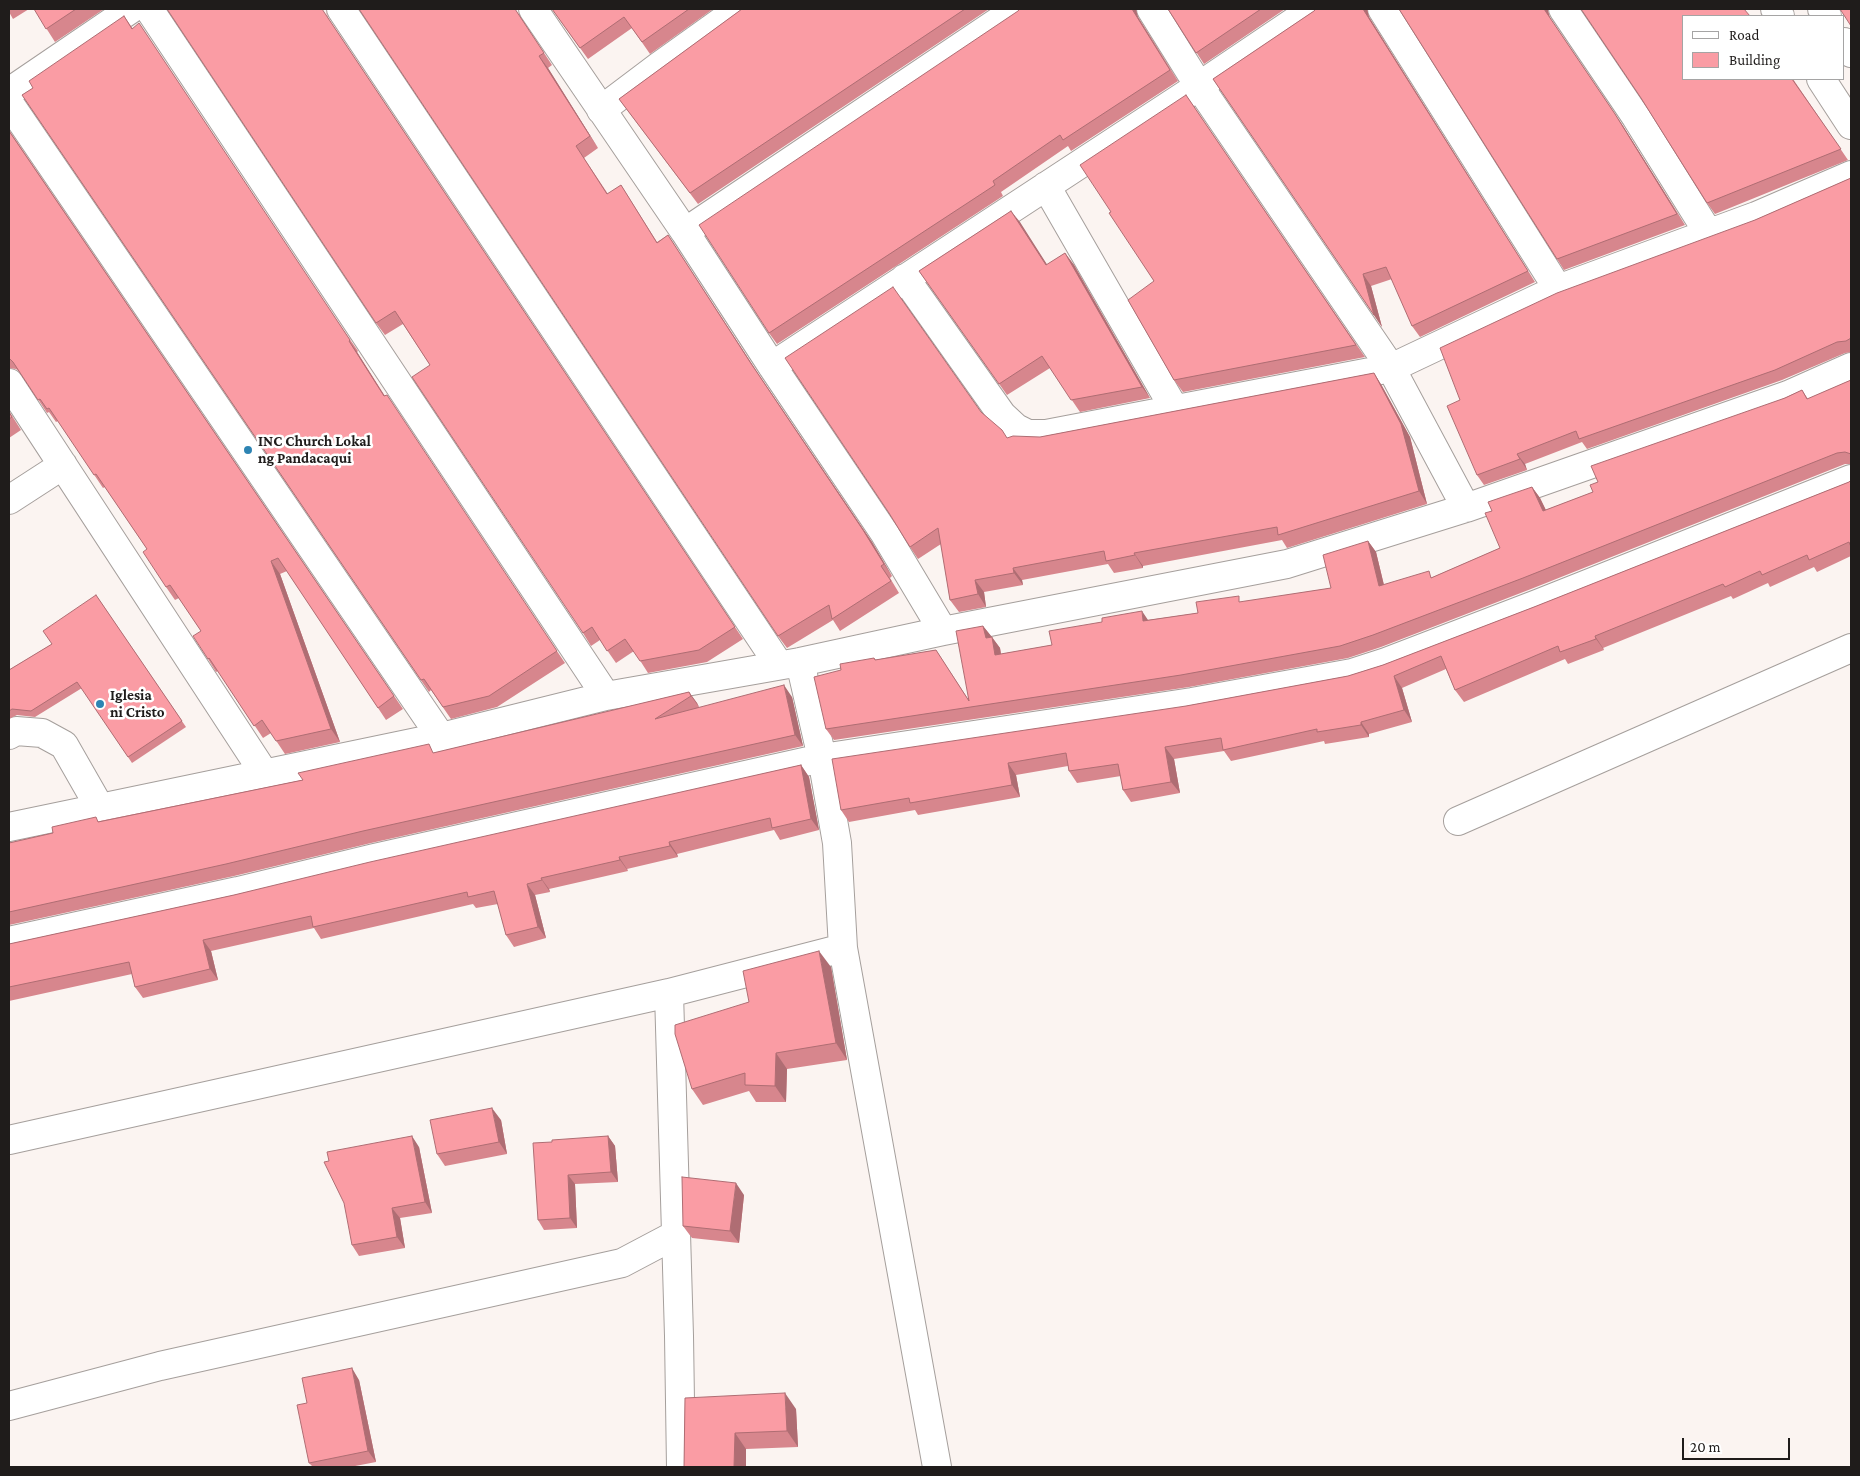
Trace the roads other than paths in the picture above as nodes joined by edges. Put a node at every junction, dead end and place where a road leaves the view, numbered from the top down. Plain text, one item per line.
1 (131, 9) edge
2 (149, 9) edge
3 (341, 9) edge
4 (533, 9) edge
5 (739, 9) edge
6 (1017, 9) edge
7 (1150, 9) edge
8 (1313, 9) edge
9 (1382, 9) edge
10 (1563, 9) edge
11 (1822, 80) edge
12 (1199, 86) junction
13 (9, 92) edge
14 (9, 103) edge
15 (601, 110) junction
16 (1851, 125) edge
17 (1851, 175) edge
18 (1046, 186) junction
19 (685, 232) junction
20 (1709, 234) junction
21 (905, 278) junction
22 (1558, 289) junction
23 (772, 366) junction
24 (1851, 367) edge
25 (1391, 368) junction
26 (9, 383) edge
27 (1175, 410) junction
28 (63, 465) junction
29 (1851, 480) edge
30 (9, 500) edge
31 (1466, 508) junction
32 (943, 631) junction
33 (1851, 648) edge
34 (789, 664) junction
35 (606, 696) junction
36 (9, 735) edge
37 (441, 737) junction
38 (822, 758) junction
39 (264, 773) junction
40 (100, 808) junction
41 (1458, 821) dead end
42 (9, 827) edge
43 (9, 941) edge
44 (843, 948) junction
45 (668, 993) junction
46 (9, 1140) edge
47 (676, 1235) junction
48 (9, 1406) edge
49 (681, 1467) edge
50 (937, 1467) edge

1 - 13 street
2 - 35 street
3 - 34 street
4 - 15 street
5 - 15 street
6 - 19 street
7 - 12 street
8 - 12 street
9 - 22 street
10 - 20 street
11 - 16 street
12 - 18 street
12 - 25 street
14 - 37 street
15 - 19 street
17 - 20 street
18 - 21 street
18 - 27 street
19 - 23 street
20 - 22 street
21 - 23 street
21 - 27 street
22 - 25 street
23 - 32 street
24 - 31 street
25 - 27 street
25 - 31 street
26 - 28 street
28 - 30 street
28 - 39 street
29 - 38 street
31 - 32 street
32 - 34 street
33 - 41 street
34 - 35 street
34 - 38 street
35 - 37 street
36 - 40 street
37 - 39 street
38 - 43 street
38 - 44 street
39 - 40 street
40 - 42 street
44 - 45 street
44 - 50 street
45 - 46 street
45 - 47 street
47 - 48 street
47 - 49 street

